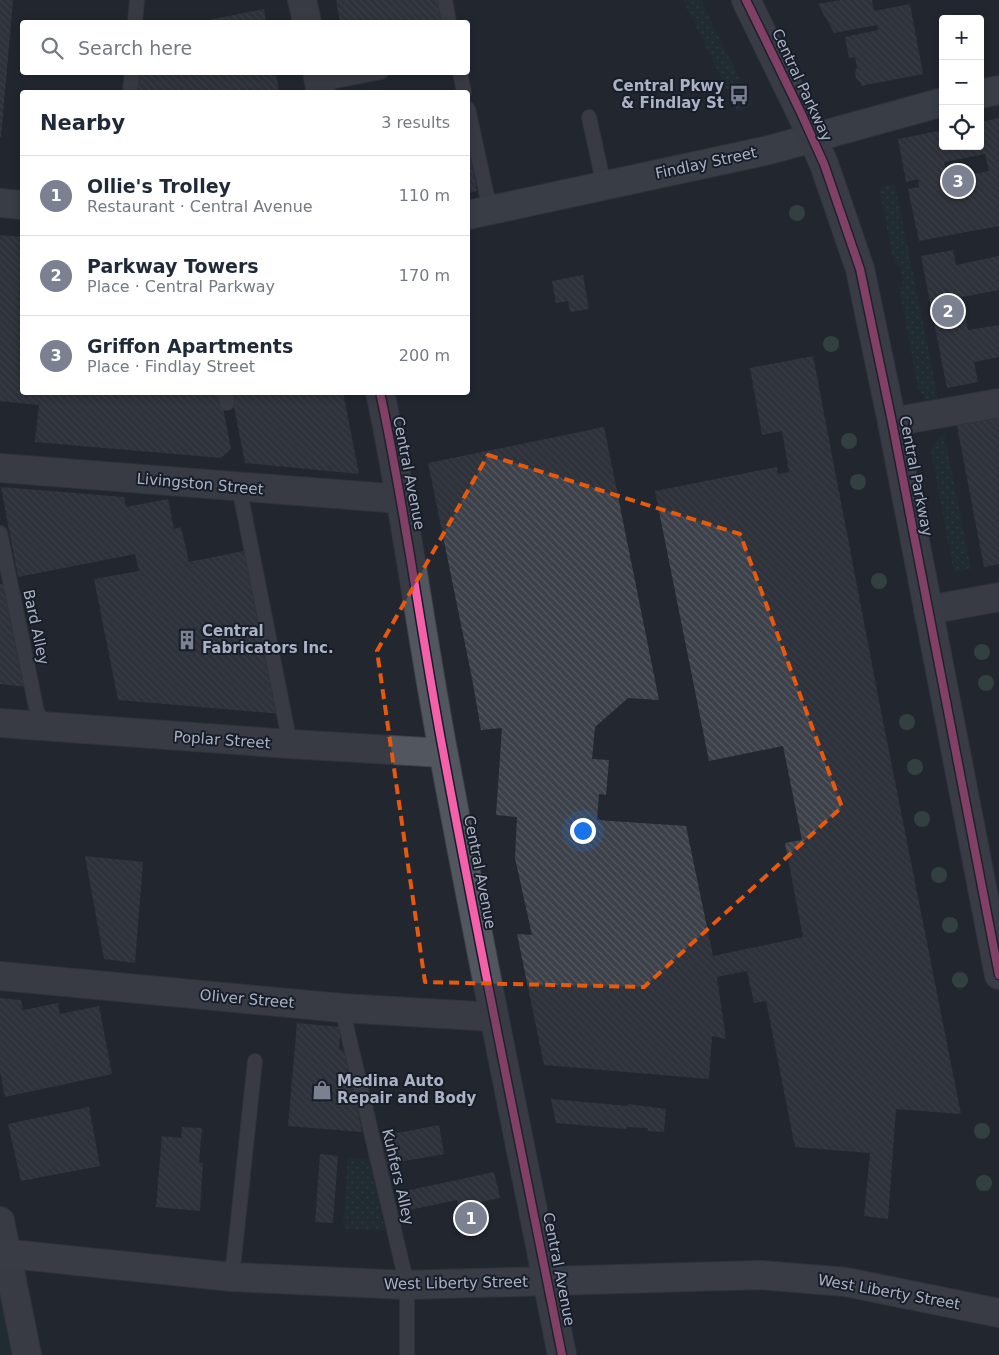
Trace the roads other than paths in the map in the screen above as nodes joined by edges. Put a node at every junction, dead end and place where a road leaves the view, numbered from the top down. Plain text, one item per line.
1 (137, 0) edge
2 (302, 0) edge
3 (445, 0) edge
4 (746, 0) edge
5 (135, 20) edge
6 (307, 20) edge
7 (449, 20) edge
8 (132, 75) edge
9 (364, 75) edge
10 (461, 75) edge
11 (320, 83) edge
12 (130, 90) edge
13 (464, 90) edge
14 (999, 90) edge
15 (984, 93) edge
16 (939, 103) edge
17 (589, 117) dead end
18 (470, 128) edge
19 (812, 138) junction
20 (604, 186) junction
21 (0, 203) edge
22 (20, 205) edge
23 (479, 213) edge
24 (381, 395) edge
25 (999, 403) edge
26 (892, 422) junction
27 (0, 468) edge
28 (239, 488) junction
29 (401, 499) junction
30 (0, 533) edge
31 (999, 597) edge
32 (928, 610) junction
33 (0, 723) edge
34 (45, 727) junction
35 (290, 744) junction
36 (443, 753) junction
37 (999, 975) edge
38 (0, 976) edge
39 (342, 1008) junction
40 (494, 1017) junction
41 (255, 1061) dead end
42 (0, 1221) edge
43 (3, 1254) edge
44 (232, 1277) junction
45 (547, 1282) junction
46 (407, 1285) junction
47 (999, 1313) edge
48 (27, 1355) edge
49 (407, 1355) edge
50 (562, 1355) edge

1 - 5 lane
2 - 6 street
3 - 7 lane
4 - 19 main road, Central Parkway
8 - 12 lane
9 - 11 lane
10 - 13 lane
14 - 15 street
16 - 19 street, Findlay Street
17 - 20 lane
18 - 23 lane
19 - 20 street, Findlay Street
19 - 26 main road, Central Parkway
20 - 23 street, Findlay Street
21 - 22 street
24 - 29 street, Central Avenue
25 - 26 street
26 - 32 main road, Central Parkway
27 - 28 street, Livingston Street
28 - 29 street, Livingston Street
28 - 35 lane
29 - 36 street, Central Avenue
30 - 34 lane, Bard Alley
31 - 32 street
32 - 37 main road, Central Parkway
33 - 34 street, Poplar Street
34 - 35 street, Poplar Street
35 - 36 street, Poplar Street
36 - 40 street, Central Avenue
38 - 39 street, Oliver Street
39 - 40 street, Oliver Street
39 - 46 lane, Kuhfers Alley
40 - 45 street, Central Avenue
41 - 44 lane
42 - 43 street
43 - 44 main road, West Liberty Street
43 - 48 street
44 - 46 main road, West Liberty Street
45 - 46 main road, West Liberty Street
45 - 47 main road, West Liberty Street
45 - 50 street, Central Avenue
46 - 49 lane, Kuhfers Alley

